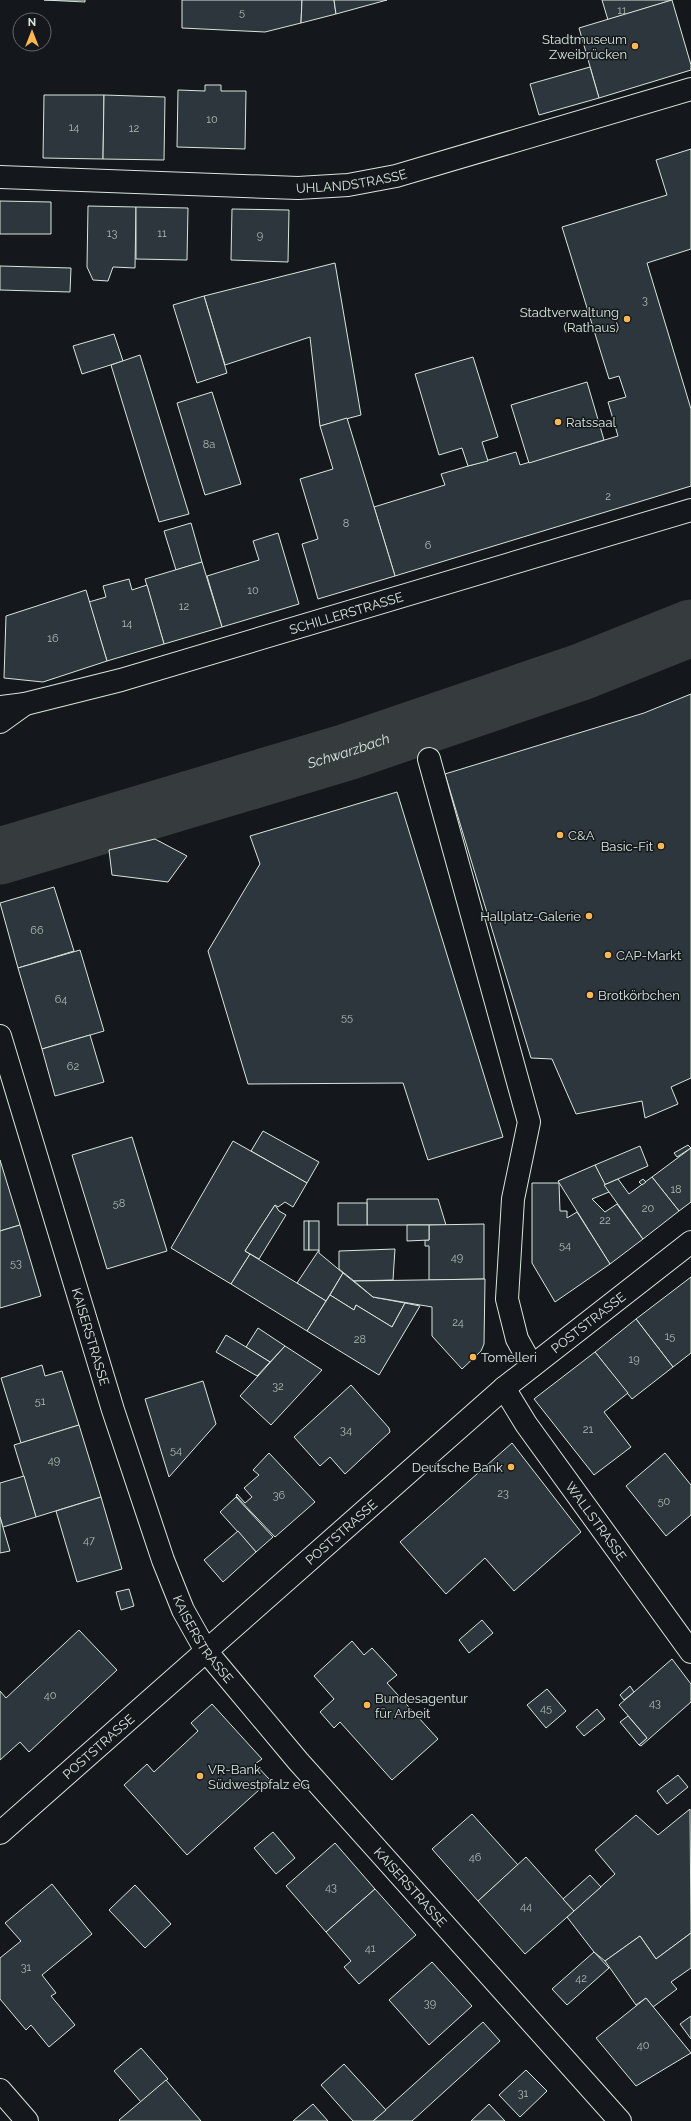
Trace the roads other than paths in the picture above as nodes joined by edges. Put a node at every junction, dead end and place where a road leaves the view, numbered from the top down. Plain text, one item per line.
1 (691, 89) edge
2 (0, 177) edge
3 (691, 510) edge
4 (25, 704) junction
5 (0, 707) edge
6 (0, 722) edge
7 (429, 759) dead end
8 (0, 1036) edge
9 (691, 1242) edge
10 (532, 1366) junction
11 (504, 1388) junction
12 (206, 1651) junction
13 (691, 1652) edge
14 (0, 1833) edge
15 (0, 2090) edge
16 (27, 2121) edge
17 (620, 2121) edge

1 - 2 street, UHLANDSTRASSE
3 - 4 street, SCHILLERSTRASSE
4 - 5 street, SCHILLERSTRASSE
4 - 6 street
7 - 10 street
8 - 12 street, KAISERSTRASSE
9 - 10 street, POSTSTRASSE
10 - 11 street, POSTSTRASSE
11 - 12 street, POSTSTRASSE
11 - 13 street, WALLSTRASSE
12 - 14 street, POSTSTRASSE
12 - 17 street, KAISERSTRASSE
15 - 16 street

